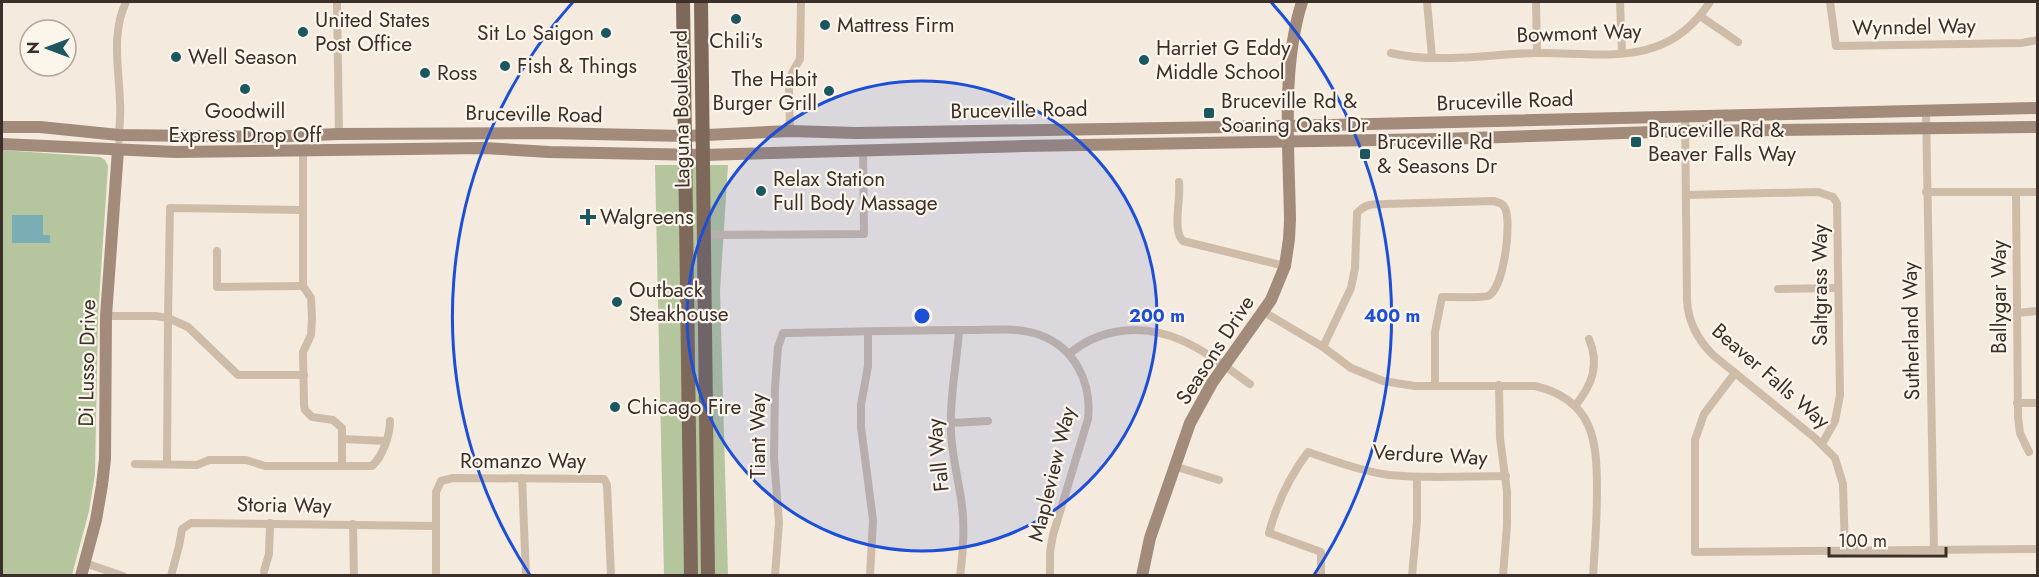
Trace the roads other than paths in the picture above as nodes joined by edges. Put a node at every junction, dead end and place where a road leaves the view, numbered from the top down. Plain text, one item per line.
1 (126, 2) edge
2 (337, 2) edge
3 (684, 2) edge
4 (701, 2) edge
5 (801, 2) edge
6 (1302, 2) edge
7 (1426, 2) edge
8 (1536, 2) edge
9 (1620, 2) edge
10 (1710, 2) edge
11 (1830, 2) edge
12 (1700, 16) junction
13 (2037, 40) edge
14 (1738, 42) dead end
15 (1390, 53) dead end
16 (1537, 53) junction
17 (1622, 53) junction
18 (1432, 57) junction
19 (2037, 108) edge
20 (1926, 110) junction
21 (1685, 115) junction
22 (1288, 126) junction
23 (2, 127) edge
24 (2037, 127) edge
25 (1926, 130) junction
26 (790, 131) junction
27 (1684, 132) junction
28 (339, 134) junction
29 (119, 135) junction
30 (704, 135) junction
31 (686, 136) junction
32 (1289, 141) junction
33 (2, 144) edge
34 (118, 150) junction
35 (303, 150) junction
36 (863, 150) junction
37 (244, 151) junction
38 (686, 155) junction
39 (703, 155) junction
40 (1179, 182) dead end
41 (1926, 192) junction
42 (2016, 192) junction
43 (2037, 192) edge
44 (1687, 195) junction
45 (302, 210) junction
46 (704, 235) junction
47 (217, 251) dead end
48 (1285, 266) junction
49 (303, 286) junction
50 (1837, 288) junction
51 (1778, 289) dead end
52 (2037, 311) edge
53 (1263, 312) junction
54 (2017, 313) junction
55 (106, 316) junction
56 (168, 318) junction
57 (959, 330) junction
58 (868, 332) junction
59 (783, 333) joint
60 (1589, 339) dead end
61 (1323, 347) junction
62 (1069, 354) junction
63 (1223, 366) junction
64 (1735, 373) junction
65 (304, 375) junction
66 (1250, 384) dead end
67 (1499, 385) junction
68 (1435, 386) junction
69 (2037, 402) edge
70 (2017, 403) junction
71 (1575, 406) junction
72 (390, 421) dead end
73 (988, 421) dead end
74 (951, 423) junction
75 (343, 439) junction
76 (386, 441) junction
77 (1822, 444) junction
78 (2029, 452) dead end
79 (135, 464) dead end
80 (167, 464) junction
81 (342, 466) junction
82 (1174, 466) junction
83 (1506, 476) junction
84 (1417, 477) junction
85 (522, 478) junction
86 (1219, 480) dead end
87 (270, 522) junction
88 (353, 524) junction
89 (436, 526) junction
90 (2037, 549) edge
91 (1934, 550) junction
92 (1845, 551) junction
93 (83, 569) edge
94 (264, 571) dead end
95 (1146, 575) edge
96 (123, 576) edge
97 (171, 576) edge
98 (354, 576) edge
99 (436, 576) edge
100 (526, 576) edge
101 (611, 576) edge
102 (691, 576) edge
103 (708, 576) edge
104 (775, 576) edge
105 (870, 576) edge
106 (960, 576) edge
107 (1050, 576) edge
108 (1322, 576) edge
109 (1412, 576) edge
110 (1503, 576) edge
111 (1593, 576) edge

1 - 29 street
2 - 28 street
3 - 31 main road, Laguna Boulevard
4 - 30 main road, Laguna Boulevard
5 - 26 street
6 - 22 main road, Seasons Drive
7 - 18 street
8 - 16 street
9 - 17 street
10 - 12 street, Bowmont Way
11 - 13 street, Wynndel Way
12 - 14 street
12 - 17 street, Bowmont Way
15 - 18 street, Bowmont Way
16 - 17 street, Bowmont Way
16 - 18 street, Bowmont Way
19 - 20 main road, Bruceville Road
20 - 21 main road, Bruceville Road
20 - 25 street, Sutherland Way
21 - 22 main road, Bruceville Road
21 - 27 street, Beaver Falls Way
22 - 26 main road, Bruceville Road
22 - 32 main road, Seasons Drive
23 - 29 main road, Bruceville Road
24 - 25 main road, Bruceville Road
25 - 27 main road, Bruceville Road
25 - 41 street, Sutherland Way
26 - 30 main road, Bruceville Road
27 - 32 main road, Bruceville Road
27 - 44 street, Beaver Falls Way
28 - 29 main road, Bruceville Road
28 - 31 main road, Bruceville Road
28 - 37 main road
29 - 34 street
30 - 31 main road, Bruceville Road
30 - 39 main road, Laguna Boulevard
31 - 38 main road, Laguna Boulevard
32 - 36 main road, Bruceville Road
32 - 48 main road, Seasons Drive
33 - 34 main road, Bruceville Road
34 - 37 main road, Bruceville Road
34 - 55 main road, Di Lusso Drive
35 - 37 main road, Bruceville Road
35 - 38 main road, Bruceville Road
35 - 45 street
36 - 39 main road, Bruceville Road
36 - 46 street
38 - 39 main road, Bruceville Road
38 - 102 main road, Laguna Boulevard
39 - 46 main road, Laguna Boulevard
40 - 48 street
41 - 42 street
41 - 91 street, Sutherland Way
42 - 43 street
42 - 54 street, Ballygar Way
44 - 50 street, Saltgrass Way
44 - 64 street, Beaver Falls Way
45 - 49 street
45 - 56 street
46 - 103 main road, Laguna Boulevard
47 - 49 street
48 - 53 main road, Seasons Drive
49 - 65 street
50 - 51 street
50 - 77 street, Saltgrass Way
52 - 54 street
53 - 61 street
53 - 63 main road, Seasons Drive
54 - 70 street, Ballygar Way
55 - 56 street
55 - 93 main road, Di Lusso Drive
56 - 65 street
56 - 80 street
57 - 58 street, Mapleview Way
57 - 62 street, Mapleview Way
57 - 74 street, Fall Way
58 - 59 street, Mapleview Way
58 - 105 street
59 - 104 street, Tiant Way
60 - 71 street
61 - 68 street
61 - 68 street
62 - 63 street
62 - 107 street, Mapleview Way
63 - 66 street
63 - 82 main road, Seasons Drive
64 - 77 street, Beaver Falls Way
64 - 92 street
65 - 75 street
67 - 68 street
67 - 71 street
67 - 83 street
69 - 70 street
70 - 78 street, Ballygar Way
71 - 111 street
72 - 76 street
73 - 74 street
74 - 106 street, Fall Way
75 - 76 street
75 - 81 street
76 - 81 street
77 - 92 street, Beaver Falls Way
79 - 80 street
80 - 81 street
82 - 86 street
82 - 95 main road, Seasons Drive
83 - 84 street, Verdure Way
83 - 110 street
84 - 108 street, Verdure Way
84 - 109 street
85 - 89 street, Romanzo Way
85 - 100 street
85 - 101 street, Romanzo Way
87 - 88 street, Storia Way
87 - 94 street
87 - 97 street, Storia Way
88 - 89 street, Storia Way
88 - 98 street
89 - 99 street, Romanzo Way
90 - 91 street
91 - 92 street
93 - 96 street

